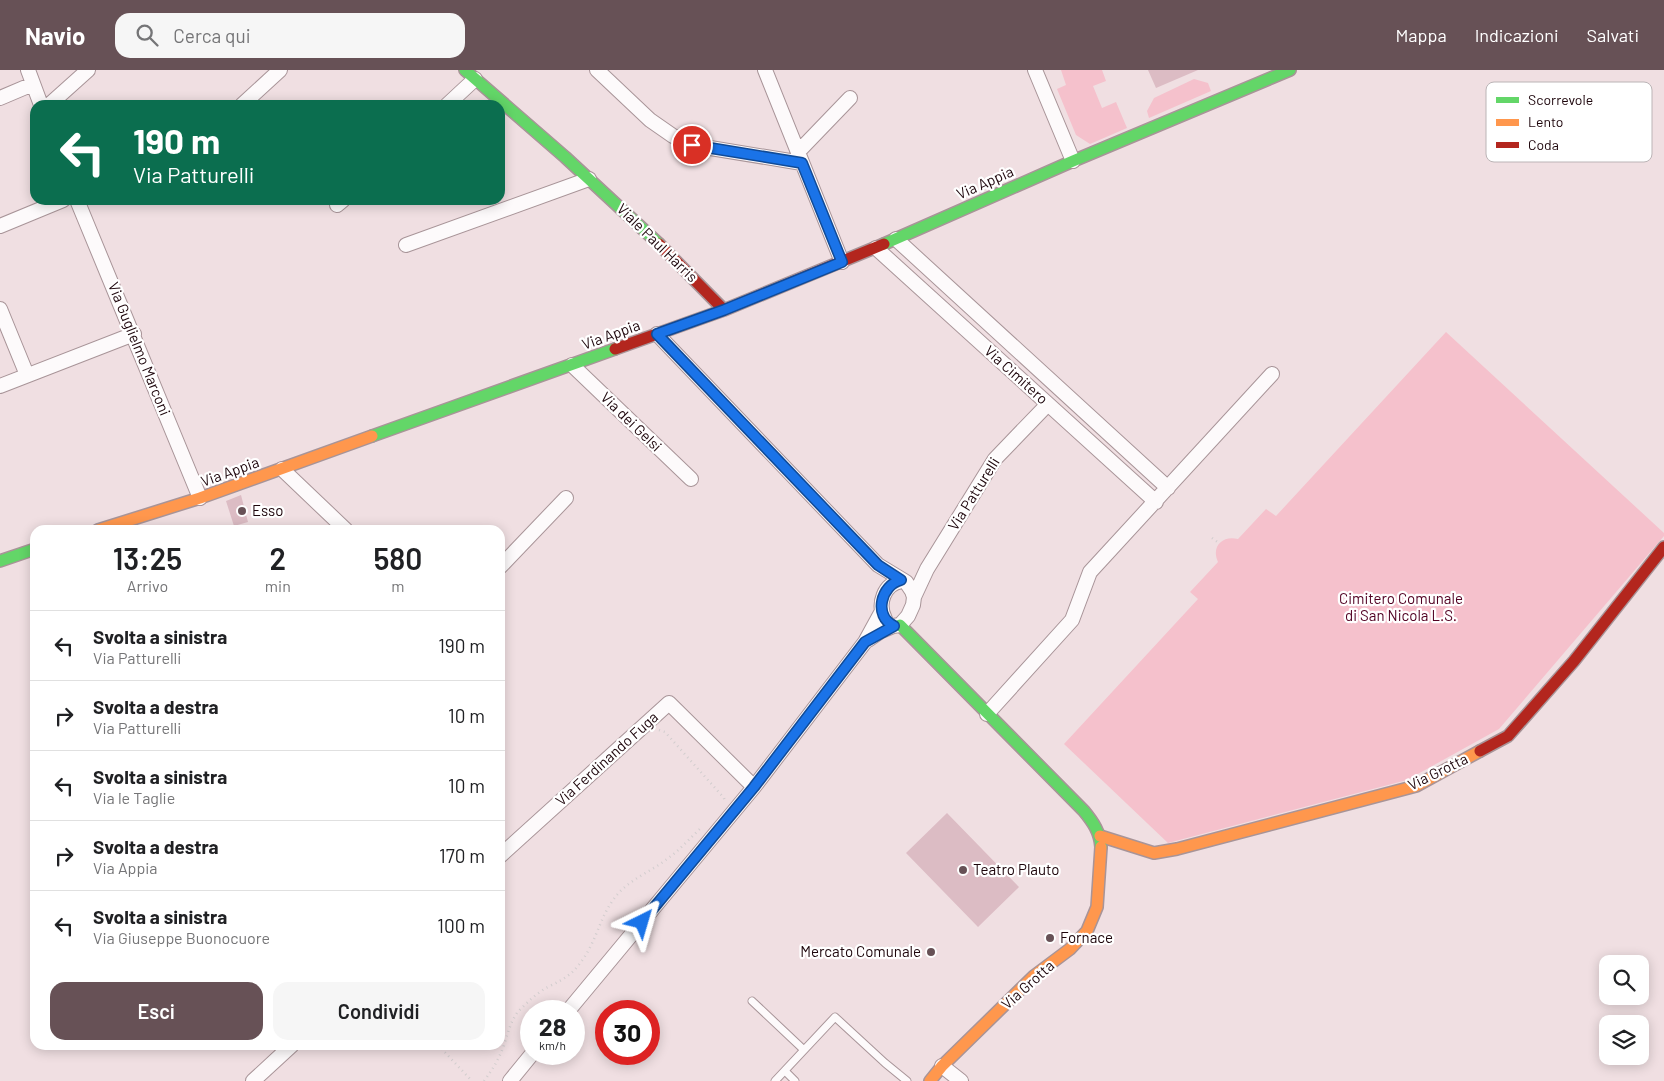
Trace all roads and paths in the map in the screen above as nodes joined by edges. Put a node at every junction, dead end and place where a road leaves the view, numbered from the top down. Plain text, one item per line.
1 (28, 70) edge
2 (88, 70) edge
3 (280, 70) edge
4 (597, 70) edge
5 (765, 70) edge
6 (1034, 70) edge
7 (1290, 70) edge
8 (470, 75) edge
9 (33, 84) junction
10 (0, 98) edge
11 (850, 98) dead end
12 (39, 100) edge
13 (55, 100) edge
14 (247, 100) edge
15 (451, 100) edge
16 (499, 100) edge
17 (505, 105) edge
18 (800, 157) junction
19 (1073, 161) junction
20 (589, 178) junction
21 (52, 205) edge
22 (79, 205) edge
23 (0, 226) edge
24 (896, 240) junction
25 (406, 245) dead end
26 (876, 248) junction
27 (842, 262) junction
28 (0, 309) edge
29 (724, 310) junction
30 (134, 334) junction
31 (657, 334) junction
32 (572, 365) junction
33 (1272, 374) dead end
34 (27, 375) junction
35 (0, 386) edge
36 (1048, 404) junction
37 (282, 469) junction
38 (691, 479) dead end
39 (1168, 488) junction
40 (200, 498) junction
41 (566, 498) dead end
42 (1156, 502) junction
43 (120, 525) edge
44 (341, 525) edge
45 (1212, 538) dead end
46 (1219, 543) dead end
47 (1664, 547) edge
48 (30, 551) edge
49 (0, 560) edge
50 (505, 562) edge
51 (878, 565) junction
52 (927, 569) junction
53 (904, 582) junction
54 (888, 589) junction
55 (914, 598) junction
56 (882, 611) junction
57 (900, 622) junction
58 (865, 642) junction
59 (926, 651) joint
60 (987, 714) junction
61 (652, 731) dead end
62 (754, 787) junction
63 (725, 804) dead end
64 (705, 824) dead end
65 (1100, 836) junction
66 (505, 851) edge
67 (577, 1000) edge
68 (752, 1001) dead end
69 (505, 1042) edge
70 (287, 1050) edge
71 (443, 1050) edge
72 (502, 1050) edge
73 (804, 1050) junction
74 (523, 1065) edge
75 (942, 1066) junction
76 (785, 1071) junction
77 (253, 1081) edge
78 (472, 1081) edge
79 (484, 1081) edge
80 (510, 1081) edge
81 (775, 1081) edge
82 (795, 1081) edge
83 (906, 1081) edge
84 (930, 1081) edge
85 (961, 1081) edge

1 - 9 street
2 - 13 street
3 - 14 street
4 - 18 street
5 - 18 street
6 - 19 street
7 - 19 street, Via Appia
8 - 15 street, Viale Paul Harris
8 - 16 street, Viale Paul Harris
9 - 10 street
9 - 12 street
11 - 18 street
17 - 20 street, Viale Paul Harris
18 - 27 street
19 - 24 street, Via Appia
20 - 25 street
20 - 29 street, Viale Paul Harris
21 - 23 street
22 - 30 street, Via Guglielmo Marconi
24 - 26 street, Via Appia
24 - 39 street, Via Cimitero
26 - 27 street, Via Appia
26 - 36 street, Via Cimitero
27 - 29 street, Via Appia
28 - 34 street
29 - 31 street, Via Appia
30 - 34 street
30 - 40 street, Via Guglielmo Marconi
31 - 32 street, Via Appia
31 - 51 street
32 - 37 street, Via Appia
32 - 38 street, Via dei Gelsi
33 - 39 street
34 - 35 street
36 - 42 street, Via Cimitero
36 - 52 street, Via Patturelli
37 - 40 street, Via Appia
37 - 44 street
39 - 42 street
40 - 43 street, Via Appia
41 - 50 street
42 - 60 street
45 - 46 path
47 - 65 street, Via Grotta
48 - 49 street
51 - 53 street
51 - 54 street
52 - 53 street, Via Patturelli
52 - 55 street, Via Patturelli
53 - 54 street, Via Patturelli
53 - 55 street
54 - 56 street
55 - 57 street, Via Patturelli
56 - 57 street
56 - 58 street
57 - 58 street
57 - 59 street, Via Grotta
58 - 62 street
59 - 60 street, Via Grotta
60 - 65 street, Via Grotta
61 - 63 path
62 - 66 street, Via Ferdinando Fuga
62 - 67 street
64 - 69 path
65 - 75 street, Via Grotta
68 - 73 lane
70 - 77 street
71 - 78 path
72 - 79 path
73 - 76 lane
73 - 83 lane
74 - 80 street
75 - 84 street, Via Grotta
75 - 85 street
76 - 81 lane
76 - 82 lane

